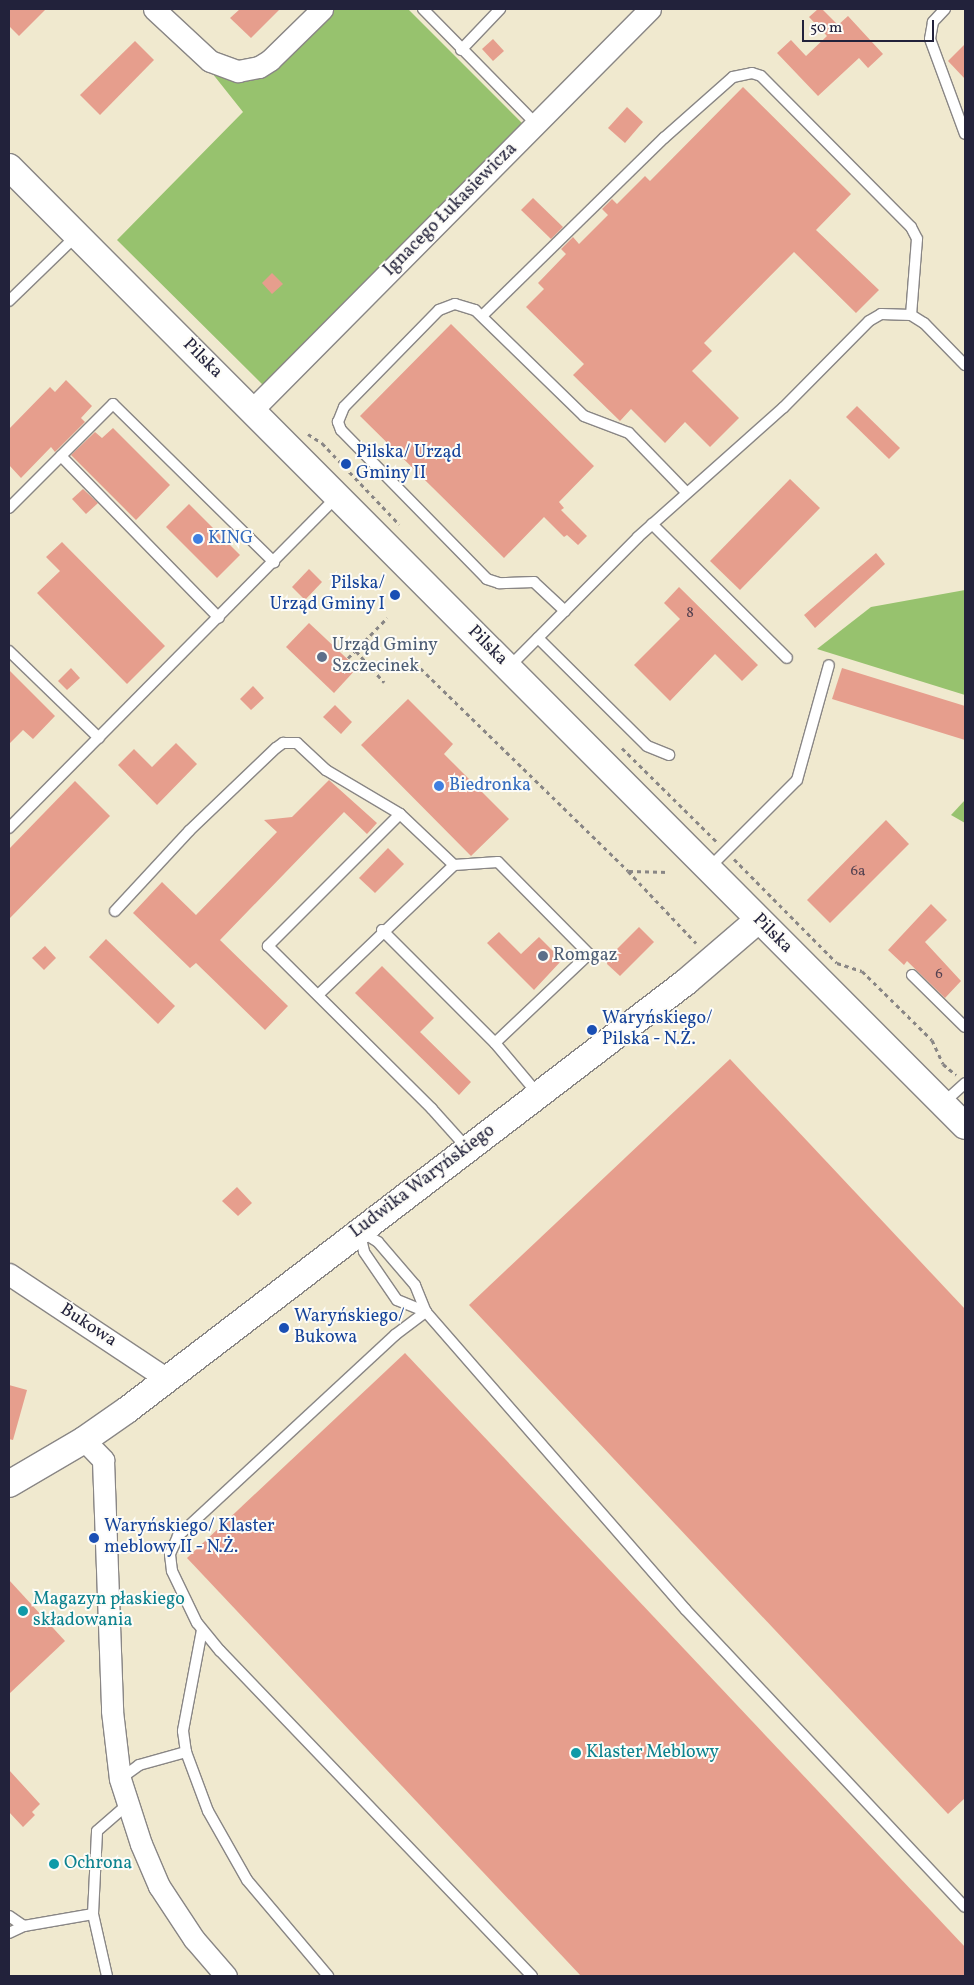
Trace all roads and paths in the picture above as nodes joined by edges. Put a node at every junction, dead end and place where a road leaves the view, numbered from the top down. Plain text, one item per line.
1 (154, 9) edge
2 (322, 9) edge
3 (423, 9) edge
4 (500, 9) edge
5 (650, 9) edge
6 (945, 9) edge
7 (461, 50) junction
8 (536, 124) junction
9 (965, 134) edge
10 (9, 167) edge
11 (78, 235) junction
12 (9, 301) edge
13 (911, 315) junction
14 (482, 316) junction
15 (965, 365) edge
16 (252, 410) junction
17 (61, 456) junction
18 (687, 493) junction
19 (338, 497) junction
20 (9, 508) edge
21 (652, 524) junction
22 (274, 562) junction
23 (565, 610) junction
24 (219, 618) junction
25 (388, 618) dead end
26 (538, 638) junction
27 (9, 651) edge
28 (356, 651) junction
29 (409, 657) dead end
30 (348, 658) dead end
31 (787, 658) dead end
32 (829, 665) dead end
33 (509, 667) junction
34 (384, 682) dead end
35 (99, 738) junction
36 (669, 756) dead end
37 (400, 814) junction
38 (9, 828) edge
39 (707, 832) dead end
40 (725, 850) junction
41 (454, 865) junction
42 (708, 870) junction
43 (628, 871) junction
44 (669, 872) dead end
45 (115, 911) dead end
46 (758, 920) junction
47 (382, 930) junction
48 (696, 943) dead end
49 (912, 975) dead end
50 (318, 995) junction
51 (965, 1027) edge
52 (495, 1043) junction
53 (965, 1083) edge
54 (538, 1094) junction
55 (942, 1104) junction
56 (965, 1126) edge
57 (467, 1148) junction
58 (359, 1231) junction
59 (9, 1274) edge
60 (426, 1312) junction
61 (167, 1379) junction
62 (84, 1440) junction
63 (9, 1484) edge
64 (202, 1630) junction
65 (186, 1752) junction
66 (120, 1779) junction
67 (127, 1805) junction
68 (965, 1907) edge
69 (93, 1914) junction
70 (9, 1916) edge
71 (24, 1926) junction
72 (9, 1933) edge
73 (107, 1976) edge
74 (226, 1976) edge
75 (328, 1976) edge
76 (532, 1976) edge

1 - 2 street
3 - 7 lane
4 - 7 lane
5 - 8 street, Ignacego Łukasiewicza
6 - 9 lane
7 - 8 lane
8 - 16 street, Ignacego Łukasiewicza
10 - 11 street, Pilska
11 - 12 lane
11 - 16 street, Pilska
13 - 14 lane
13 - 15 lane
13 - 18 lane
14 - 18 lane
14 - 23 lane
16 - 19 street, Pilska
17 - 20 lane
17 - 22 lane
17 - 24 lane
18 - 21 lane
19 - 22 lane
19 - 33 street, Pilska
21 - 23 lane
21 - 31 lane
22 - 24 lane
23 - 26 lane
24 - 35 lane
25 - 28 path
26 - 33 lane
26 - 36 lane
27 - 35 lane
28 - 30 path
28 - 34 path
29 - 43 path
32 - 40 lane
33 - 42 street, Pilska
35 - 38 lane
37 - 41 lane
37 - 45 lane
37 - 50 lane
39 - 40 path
40 - 42 lane
40 - 53 path
41 - 47 lane
41 - 52 lane
42 - 46 street, Pilska
43 - 44 path
43 - 48 path
46 - 54 street, Ludwika Waryńskiego
46 - 55 street, Pilska
47 - 50 lane
47 - 52 lane
49 - 51 lane
50 - 57 lane
52 - 54 lane
53 - 55 lane
54 - 57 street, Ludwika Waryńskiego
55 - 56 street, Pilska
57 - 58 street, Ludwika Waryńskiego
58 - 60 lane
58 - 60 lane
58 - 61 street, Ludwika Waryńskiego
59 - 61 street, Bukowa
60 - 64 lane
60 - 68 lane
61 - 62 street, Ludwika Waryńskiego
62 - 63 street, Ludwika Waryńskiego
62 - 66 street
64 - 65 lane
64 - 76 lane
65 - 66 lane
65 - 75 lane
66 - 67 street
67 - 69 lane
67 - 74 street
69 - 71 lane
69 - 73 lane
70 - 71 lane
71 - 72 lane

